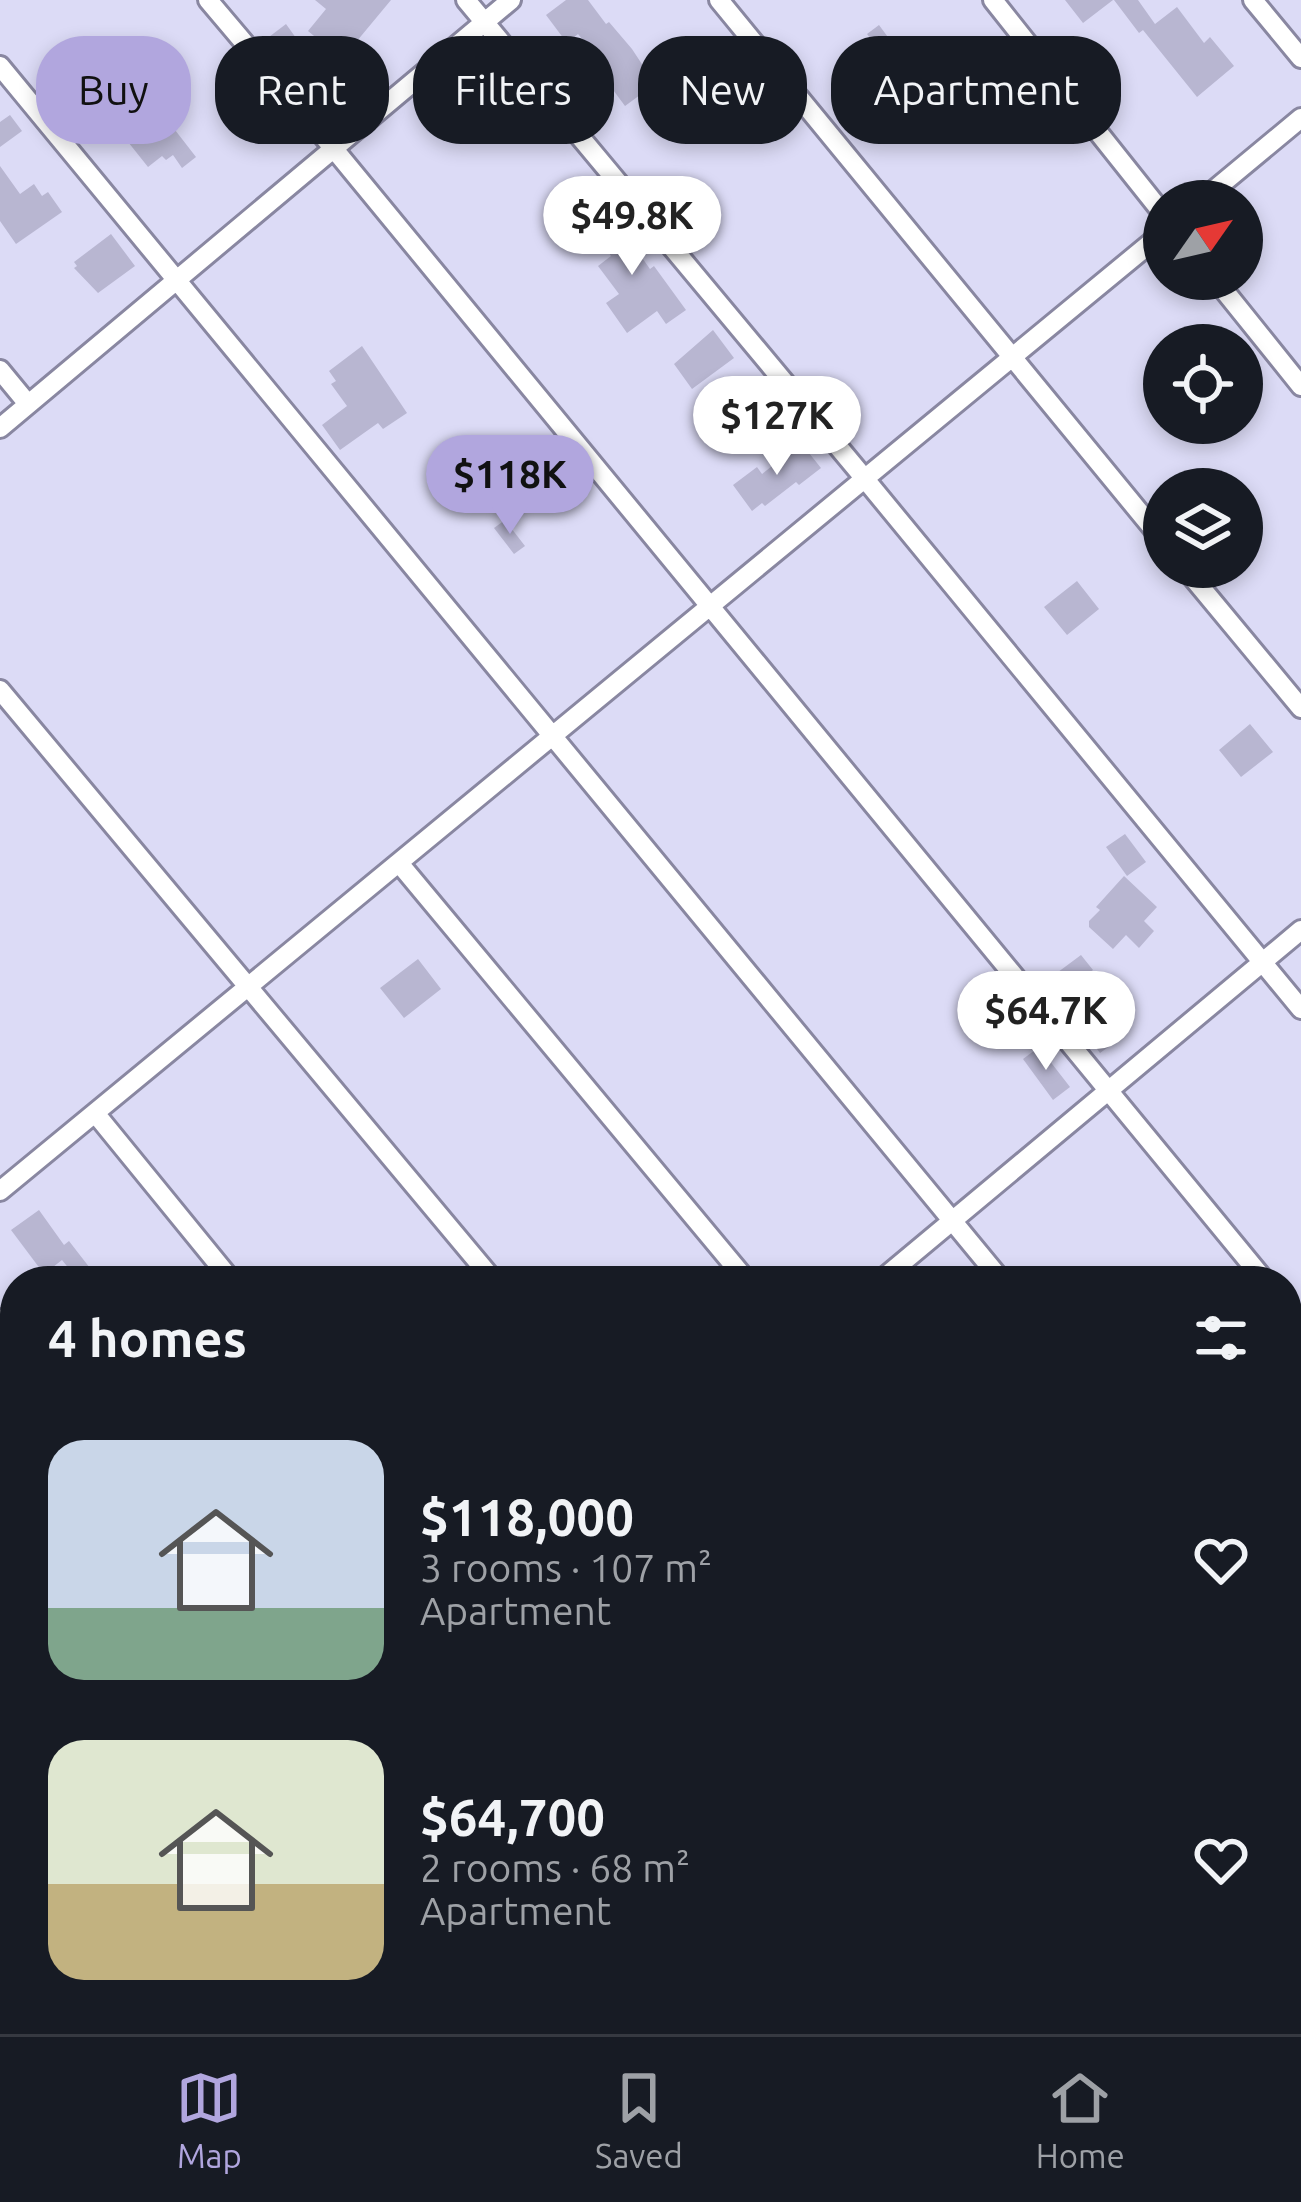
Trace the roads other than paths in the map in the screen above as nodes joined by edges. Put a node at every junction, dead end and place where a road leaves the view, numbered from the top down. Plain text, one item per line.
1 (208, 0) edge
2 (466, 0) edge
3 (511, 0) edge
4 (719, 0) edge
5 (993, 0) edge
6 (1253, 0) edge
7 (484, 22) junction
8 (1301, 58) edge
9 (0, 66) edge
10 (1301, 118) edge
11 (334, 148) junction
12 (1227, 180) edge
13 (1143, 189) edge
14 (1143, 249) edge
15 (178, 279) junction
16 (1232, 300) edge
17 (1012, 358) junction
18 (0, 370) edge
19 (1301, 386) edge
20 (28, 404) junction
21 (0, 428) edge
22 (865, 478) junction
23 (1143, 517) edge
24 (1201, 588) edge
25 (710, 607) junction
26 (0, 690) edge
27 (1301, 709) edge
28 (554, 735) junction
29 (399, 863) junction
30 (1301, 930) edge
31 (1262, 962) junction
32 (248, 987) junction
33 (1301, 1009) edge
34 (1108, 1090) junction
35 (95, 1113) junction
36 (0, 1192) edge
37 (952, 1220) junction
38 (220, 1266) edge
39 (481, 1266) edge
40 (735, 1266) edge
41 (898, 1266) edge
42 (990, 1266) edge
43 (1253, 1266) edge

1 - 11 street
2 - 7 street
3 - 7 street
4 - 17 street
5 - 13 street
6 - 8 street
7 - 11 street
7 - 22 street
9 - 15 street
10 - 12 street
11 - 15 street
11 - 25 street
14 - 17 street
15 - 20 street
15 - 28 street
16 - 19 street
17 - 22 street
17 - 23 street
18 - 20 street
20 - 21 street
22 - 25 street
22 - 31 street
24 - 27 street
25 - 28 street
25 - 34 street
26 - 32 street
28 - 29 street
28 - 37 street
29 - 32 street
29 - 40 street
30 - 31 street
31 - 33 street
31 - 34 street
32 - 35 street
32 - 39 street
34 - 37 street
34 - 43 street
35 - 36 street
35 - 38 street
37 - 41 street
37 - 42 street

